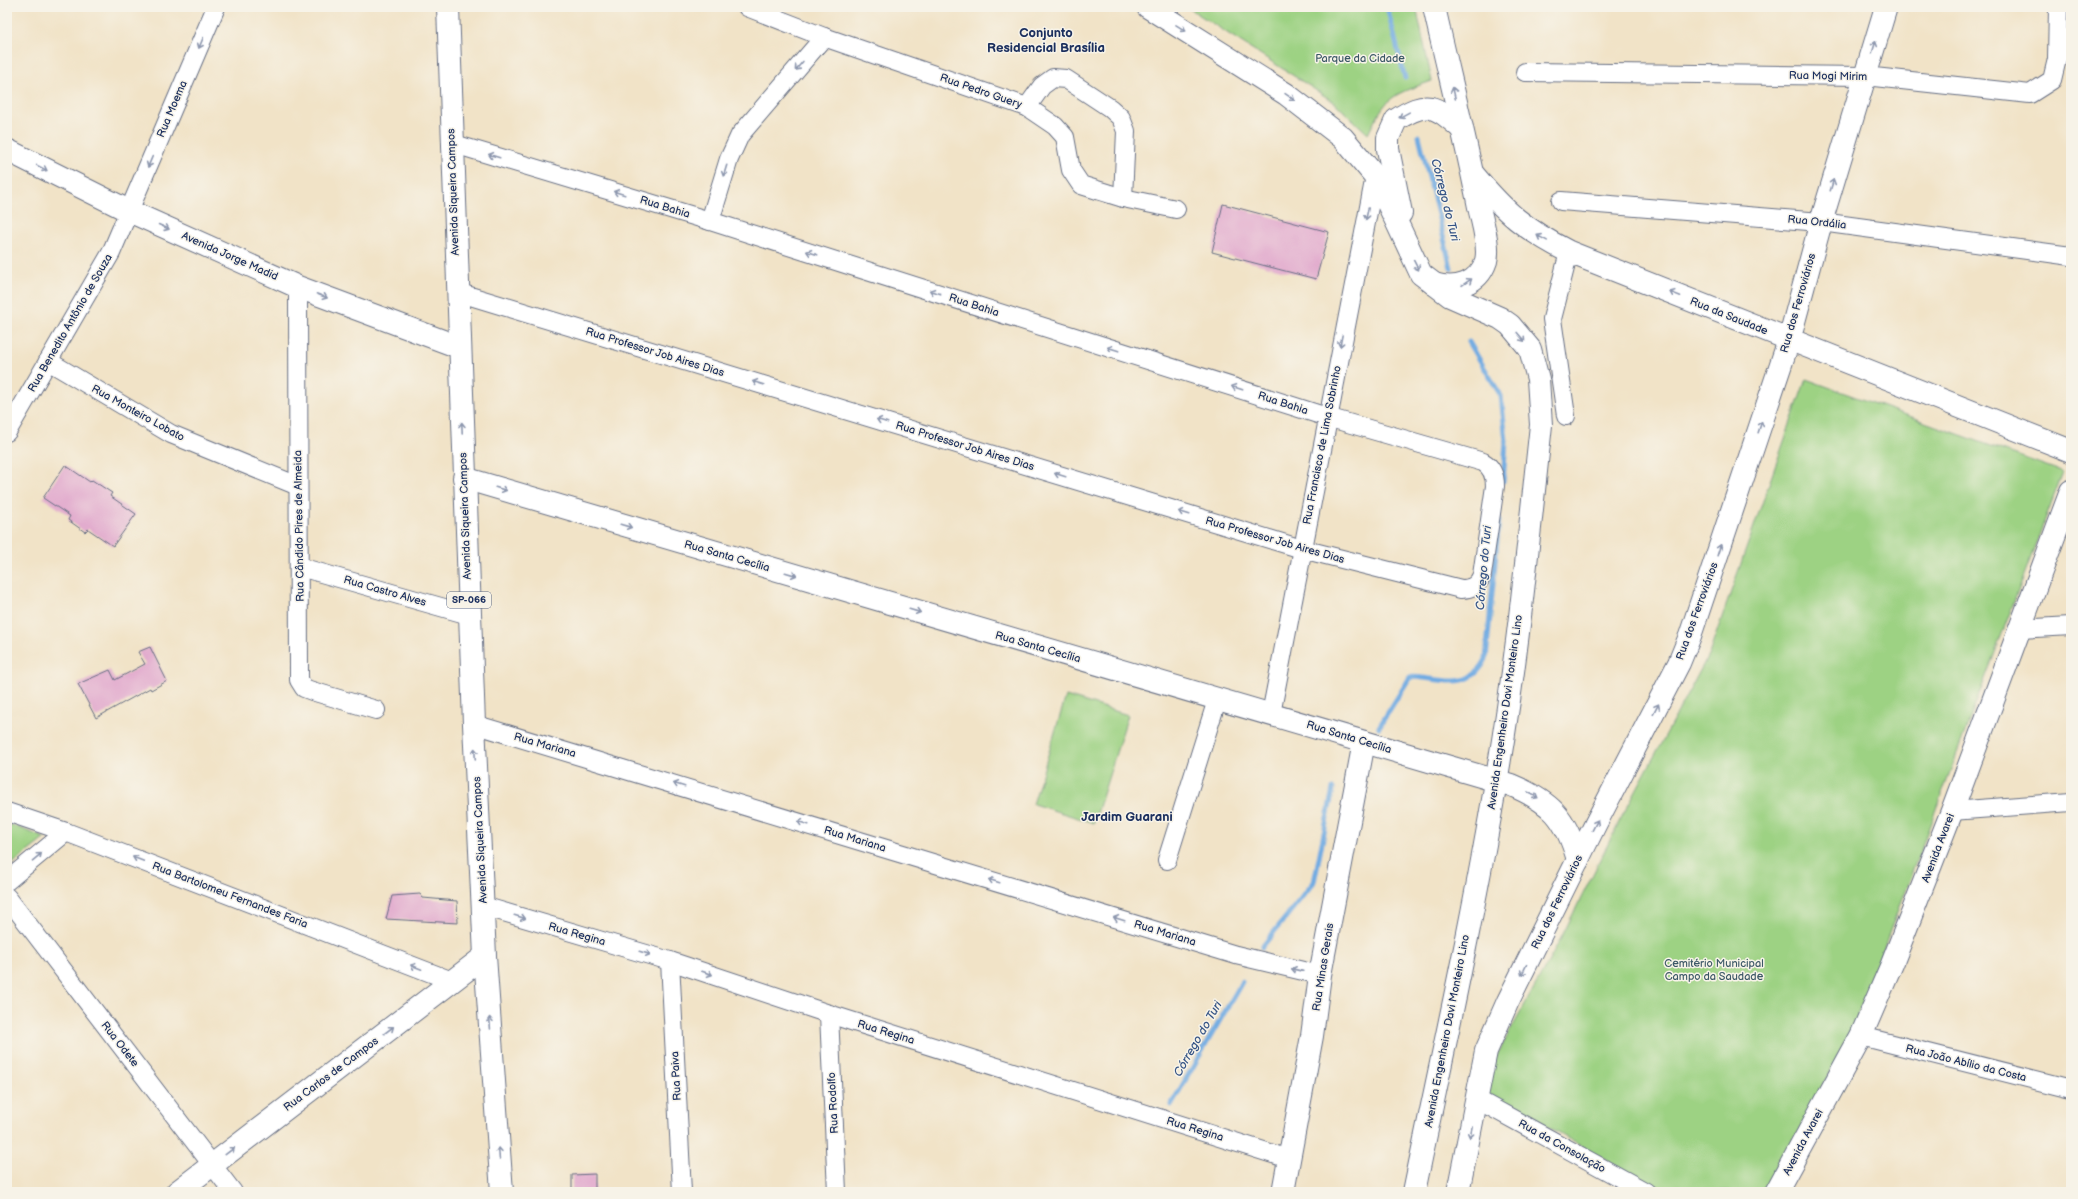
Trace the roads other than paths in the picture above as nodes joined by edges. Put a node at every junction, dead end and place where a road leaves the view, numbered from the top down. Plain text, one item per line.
1 (216, 7) edge
2 (448, 7) edge
3 (747, 7) edge
4 (1434, 7) edge
5 (1886, 7) edge
6 (2058, 7) edge
7 (1148, 8) edge
8 (824, 36) junction
9 (1525, 72) dead end
10 (1866, 76) junction
11 (1028, 107) junction
12 (1462, 129) junction
13 (451, 143) junction
14 (7, 150) edge
15 (1474, 175) junction
16 (1374, 176) junction
17 (1123, 198) junction
18 (1561, 201) dead end
19 (1176, 209) dead end
20 (129, 211) junction
21 (710, 221) junction
22 (1821, 222) junction
23 (1407, 243) junction
24 (1569, 252) junction
25 (2071, 256) edge
26 (1430, 283) junction
27 (298, 287) junction
28 (457, 292) junction
29 (1789, 340) junction
30 (459, 347) junction
31 (48, 361) junction
32 (1566, 416) dead end
33 (1327, 417) junction
34 (7, 432) edge
35 (2071, 451) edge
36 (464, 478) junction
37 (298, 486) junction
38 (2071, 491) edge
39 (1302, 549) junction
40 (300, 567) junction
41 (1475, 586) joint
42 (469, 614) junction
43 (2071, 626) edge
44 (2020, 629) junction
45 (1217, 700) junction
46 (376, 710) dead end
47 (1271, 714) junction
48 (474, 724) junction
49 (1364, 742) junction
50 (1496, 782) junction
51 (2071, 802) edge
52 (1952, 811) junction
53 (7, 812) edge
54 (66, 832) junction
55 (1167, 860) dead end
56 (1578, 860) junction
57 (7, 881) edge
58 (7, 897) edge
59 (483, 906) junction
60 (485, 956) junction
61 (670, 960) junction
62 (1320, 975) junction
63 (452, 981) junction
64 (829, 1014) junction
65 (1861, 1036) junction
66 (2071, 1089) edge
67 (1478, 1100) junction
68 (1289, 1159) junction
69 (213, 1164) junction
70 (177, 1192) edge
71 (233, 1192) edge
72 (502, 1192) edge
73 (682, 1192) edge
74 (837, 1192) edge
75 (1283, 1192) edge
76 (1414, 1192) edge
77 (1458, 1192) edge
78 (1646, 1192) edge
79 (1776, 1192) edge

1 -> 20 street, Rua Moema
2 - 13 main road, Avenida Siqueira Campos / SP-066
3 - 8 street, Rua Pedro Guery
12 -> 4 main road
10 -> 5 main road, Rua dos Ferroviários
6 - 10 street, Rua Mogi Mirim
7 -> 16 main road, Avenida Engenheiro Davi Monteiro Lino
8 - 11 street, Rua Pedro Guery
8 -> 21 street
9 - 10 street, Rua Mogi Mirim
22 -> 10 main road, Rua dos Ferroviários
11 - 17 street, Rua Pedro Guery
11 - 17 street
12 - 15 main road
12 -> 23 main road, Avenida Engenheiro Davi Monteiro Lino
21 -> 13 street, Rua Bahia
13 - 28 main road, Avenida Siqueira Campos / SP-066
14 -> 20 main road, Avenida Jorge Madid
24 -> 15 main road, Rua da Saudade
26 -> 15 main road
16 - 23 main road, Avenida Engenheiro Davi Monteiro Lino
16 -> 33 street, Rua Francisco de Lima Sobrinho
17 - 19 street, Rua Pedro Guery
18 - 22 street, Rua Ordália
20 -> 27 main road, Avenida Jorge Madid
20 - 31 street, Rua Benedito Antônio de Souza
33 -> 21 street, Rua Bahia
22 - 25 street, Rua Ordália
22 - 29 main road, Rua dos Ferroviários
23 -> 26 main road, Avenida Engenheiro Davi Monteiro Lino
29 -> 24 main road, Rua da Saudade
24 - 32 street
26 -> 50 main road, Avenida Engenheiro Davi Monteiro Lino
27 -> 30 main road, Avenida Jorge Madid
27 - 37 street, Rua Cândido Pires de Almeida
28 - 30 main road, Avenida Siqueira Campos / SP-066
39 -> 28 street, Rua Professor Job Aires Dias
29 - 35 main road, Rua da Saudade
56 -> 29 main road, Rua dos Ferroviários
36 -> 30 main road, Avenida Siqueira Campos / SP-066
31 - 34 street, Rua Benedito Antônio de Souza
31 - 37 street, Rua Monteiro Lobato
33 - 39 street, Rua Francisco de Lima Sobrinho
33 - 41 street, Rua Bahia
36 - 42 main road, Avenida Siqueira Campos / SP-066
36 -> 45 main road, Rua Santa Cecília
37 - 40 street, Rua Cândido Pires de Almeida
38 - 44 main road, Avenida Avarei
39 - 41 street, Rua Professor Job Aires Dias
39 - 47 street, Rua Francisco de Lima Sobrinho
40 - 42 street, Rua Castro Alves
40 - 46 street, Rua Cândido Pires de Almeida
42 - 48 main road, Avenida Siqueira Campos / SP-066
43 - 44 street
44 - 52 main road, Avenida Avarei
45 - 47 main road, Rua Santa Cecília
45 - 55 street
47 - 49 main road, Rua Santa Cecília
59 -> 48 main road, Avenida Siqueira Campos / SP-066
62 -> 48 street, Rua Mariana
49 - 50 main road, Rua Santa Cecília
49 - 62 main road, Rua Minas Gerais
50 -> 56 main road, Rua Santa Cecília
50 - 76 main road, Avenida Engenheiro Davi Monteiro Lino
51 - 52 street
52 - 65 main road, Avenida Avarei
53 - 54 street, Rua Bartolomeu Fernandes Faria
57 -> 54 street
63 -> 54 street, Rua Bartolomeu Fernandes Faria
56 -> 67 main road, Rua dos Ferroviários
58 - 69 street, Rua Odete
59 - 60 main road, Avenida Siqueira Campos / SP-066
59 -> 61 street, Rua Regina
60 - 63 main road, Rua Carlos de Campos
72 -> 60 main road, Avenida Siqueira Campos / SP-066
61 -> 64 street, Rua Regina
61 - 73 street, Rua Paiva
62 - 68 main road, Rua Minas Gerais
69 -> 63 main road, Rua Carlos de Campos
64 - 68 street, Rua Regina
64 - 74 street, Rua Rodolfo
65 - 66 street, Rua João Abílio da Costa
65 - 79 main road, Avenida Avarei
67 -> 77 main road, Rua dos Ferroviários
67 - 78 street, Rua da Consolação
68 - 75 main road, Rua Minas Gerais
69 - 70 main road, Rua Carlos de Campos
69 - 71 street, Rua Odete

